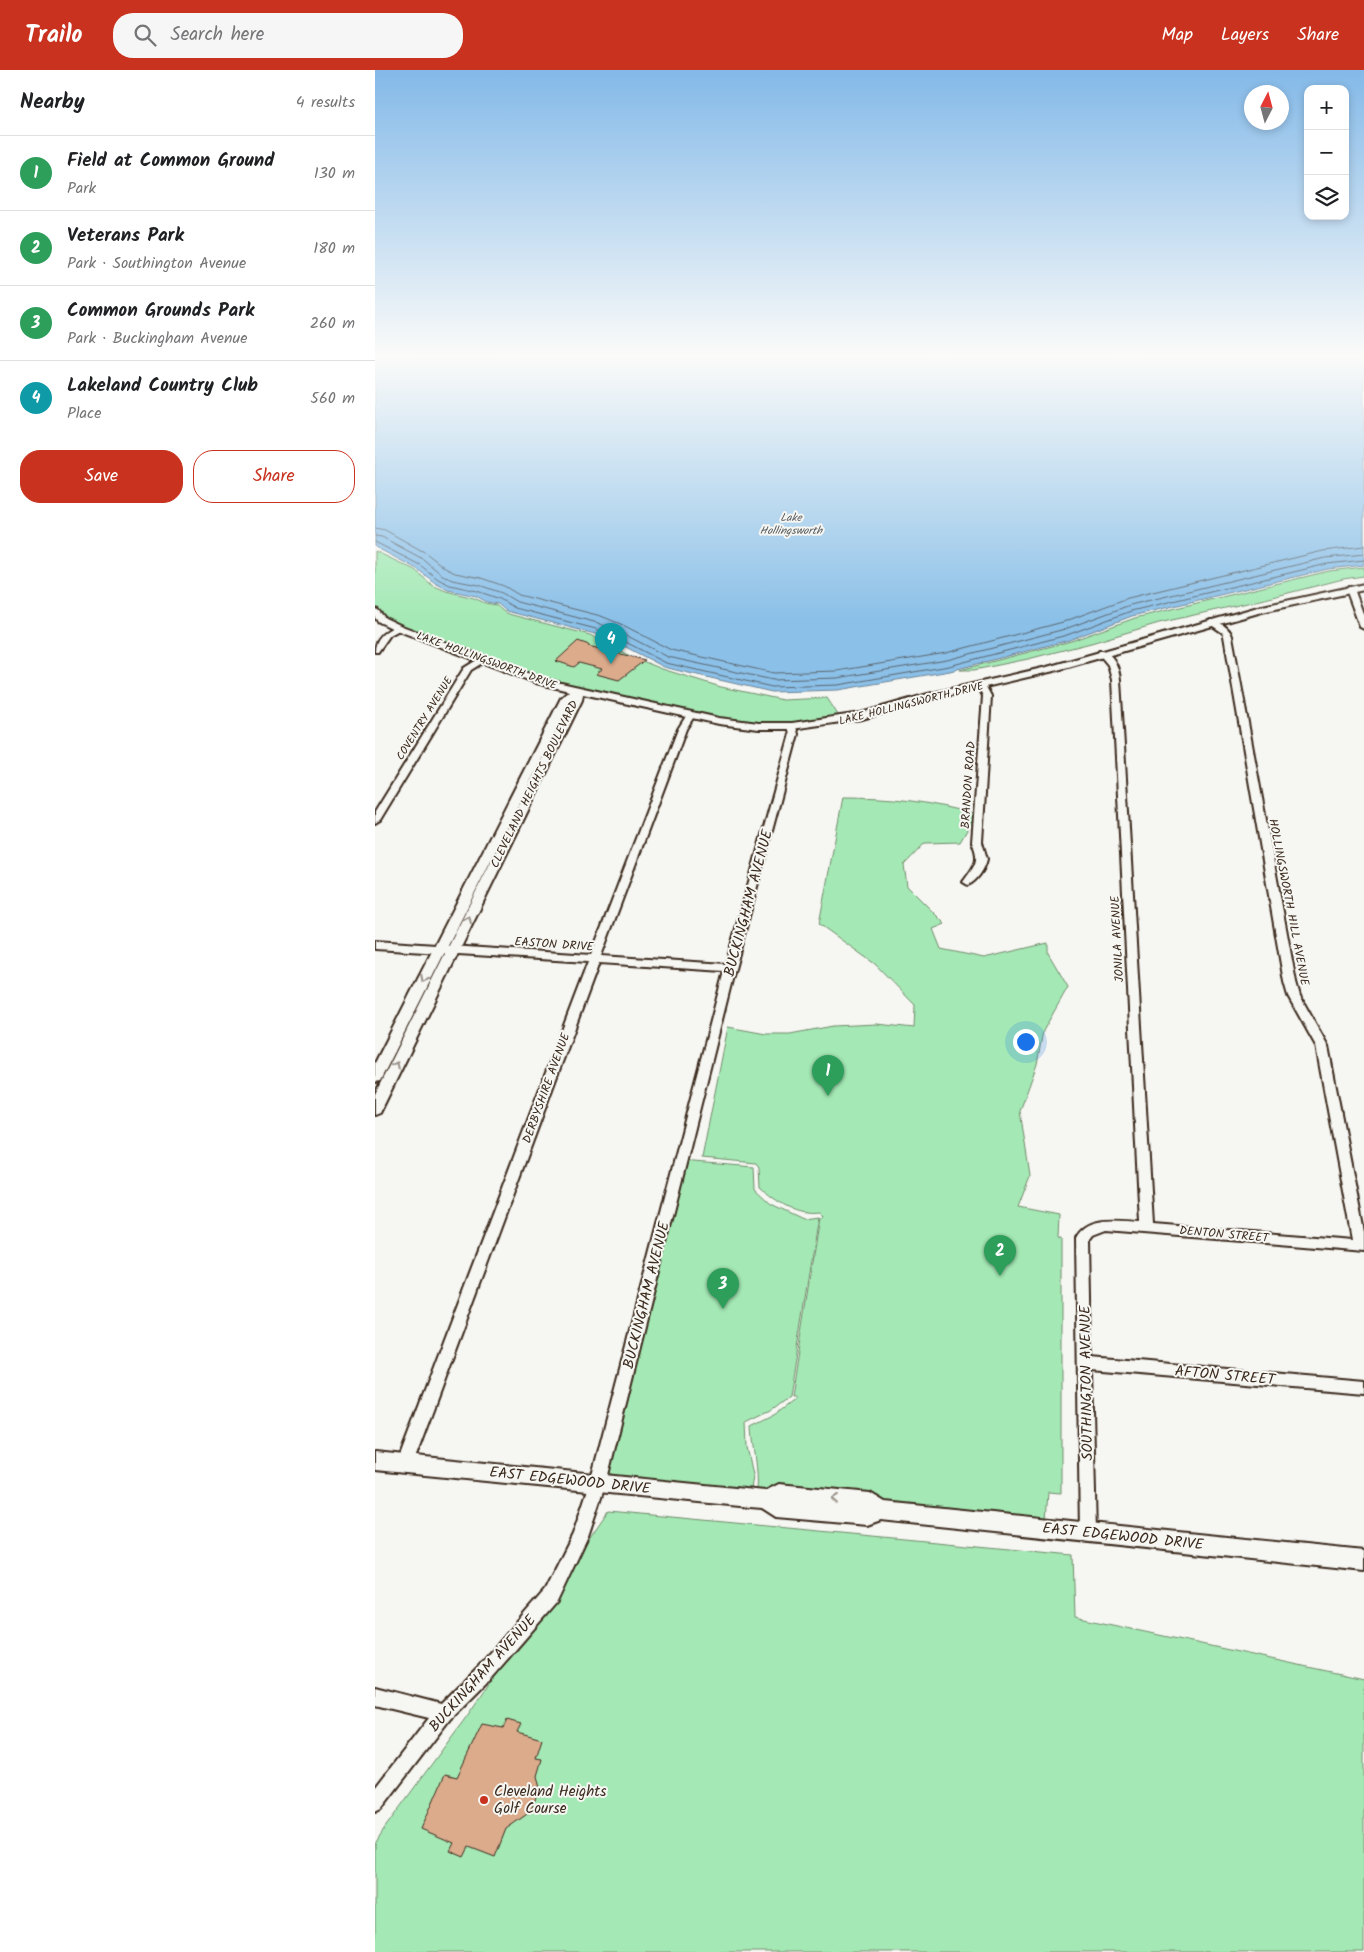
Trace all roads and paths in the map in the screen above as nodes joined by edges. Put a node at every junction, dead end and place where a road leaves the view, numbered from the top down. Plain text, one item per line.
1 (1364, 587) edge
2 (1350, 590) junction
3 (375, 612) edge
4 (375, 620) edge
5 (1213, 622) junction
6 (1364, 627) edge
7 (397, 628) junction
8 (375, 650) edge
9 (1102, 653) junction
10 (483, 660) junction
11 (981, 685) junction
12 (578, 690) junction
13 (691, 715) junction
14 (792, 726) junction
15 (519, 804) junction
16 (375, 820) edge
17 (967, 882) dead end
18 (375, 945) edge
19 (439, 949) junction
20 (453, 950) junction
21 (593, 960) junction
22 (730, 968) junction
23 (375, 1077) edge
24 (375, 1108) edge
25 (1147, 1228) junction
26 (1086, 1234) joint
27 (1362, 1246) edge
28 (1086, 1363) junction
29 (1364, 1387) edge
30 (375, 1461) edge
31 (405, 1464) junction
32 (598, 1483) junction
33 (1088, 1533) junction
34 (1364, 1561) edge
35 (375, 1696) edge
36 (444, 1713) junction
37 (375, 1803) edge

1 - 2 street, LAKE HOLLINGSWORTH DRIVE
2 - 5 street, LAKE HOLLINGSWORTH DRIVE
2 - 6 street
3 - 7 street, LAKE HOLLINGSWORTH DRIVE
4 - 7 street
5 - 9 street, LAKE HOLLINGSWORTH DRIVE
5 - 27 street, HOLLINGSWORTH HILL AVENUE
7 - 8 street
7 - 10 street, LAKE HOLLINGSWORTH DRIVE
9 - 11 street, LAKE HOLLINGSWORTH DRIVE
9 - 25 street, JONILA AVENUE
10 - 12 street, LAKE HOLLINGSWORTH DRIVE
10 - 16 street, COVENTRY AVENUE
11 - 14 street, LAKE HOLLINGSWORTH DRIVE
11 - 17 street, BRANDON ROAD
12 - 13 street, LAKE HOLLINGSWORTH DRIVE
12 - 15 street, CLEVELAND HEIGHTS BOULEVARD
13 - 14 street, LAKE HOLLINGSWORTH DRIVE
13 - 21 street, DERBYSHIRE AVENUE
14 - 22 street, BUCKINGHAM AVENUE
15 - 19 street, CLEVELAND HEIGHTS BOULEVARD
20 -> 15 street, CLEVELAND HEIGHTS BOULEVARD
18 - 19 street, EASTON DRIVE
19 - 20 street, EASTON DRIVE
19 -> 23 street, CLEVELAND HEIGHTS BOULEVARD
20 - 21 street, EASTON DRIVE
24 -> 20 street, CLEVELAND HEIGHTS BOULEVARD
21 - 22 street, EASTON DRIVE
21 - 31 street, DERBYSHIRE AVENUE
22 - 32 street, BUCKINGHAM AVENUE
25 - 26 street, DENTON STREET
25 - 27 street, DENTON STREET
26 - 28 street, SOUTHINGTON AVENUE
28 - 29 street, AFTON STREET
28 - 33 street, SOUTHINGTON AVENUE
30 - 31 street, EAST EDGEWOOD DRIVE
31 - 32 street, EAST EDGEWOOD DRIVE
32 - 33 street, EAST EDGEWOOD DRIVE
32 - 36 street, BUCKINGHAM AVENUE
33 - 34 street, EAST EDGEWOOD DRIVE
35 - 36 street
36 - 37 street, BUCKINGHAM AVENUE

